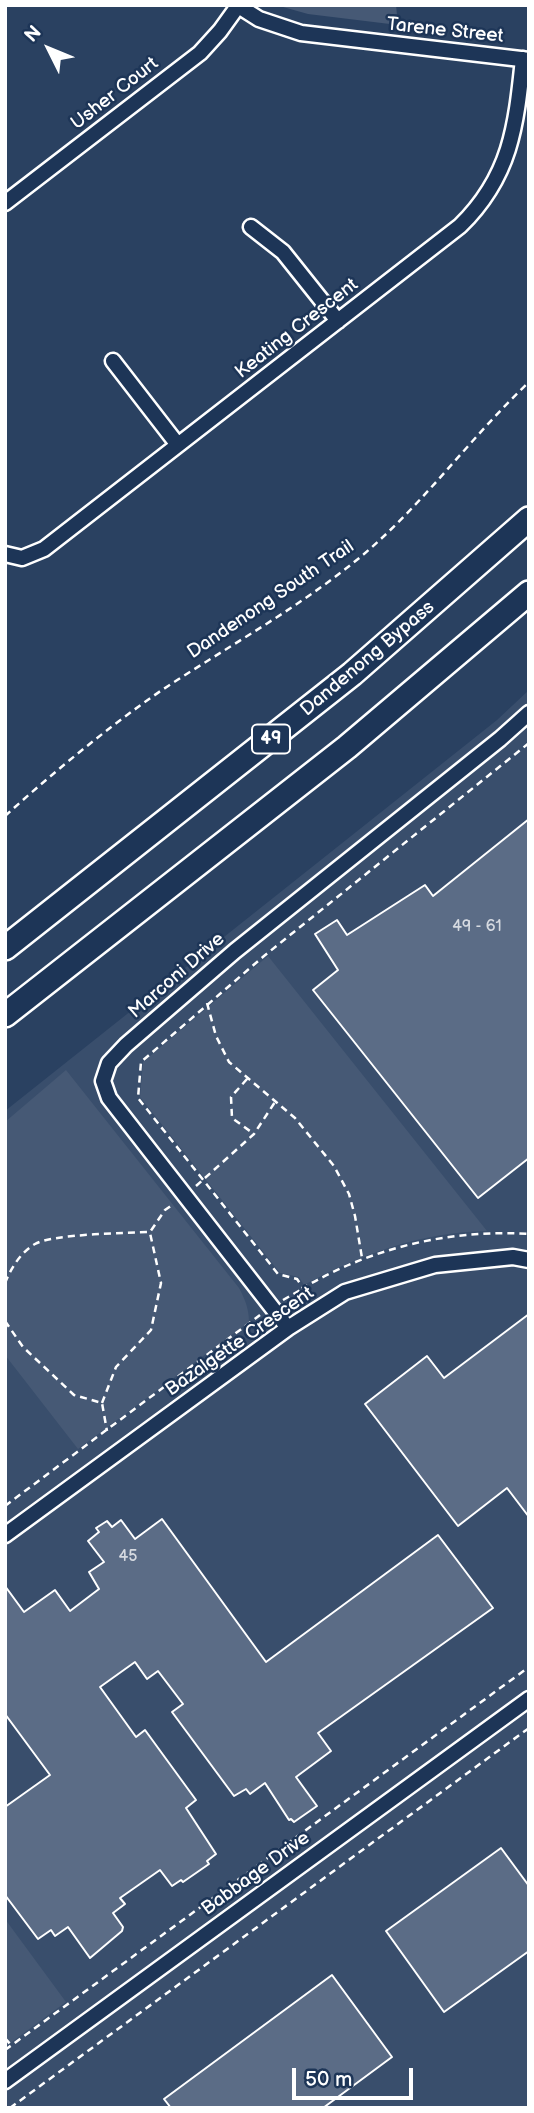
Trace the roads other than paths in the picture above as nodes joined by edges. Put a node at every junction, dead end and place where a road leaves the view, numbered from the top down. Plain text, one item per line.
1 (237, 6) edge
2 (526, 60) edge
3 (5, 203) edge
4 (251, 228) dead end
5 (338, 321) junction
6 (113, 361) dead end
7 (178, 445) junction
8 (529, 519) edge
9 (5, 554) edge
10 (529, 593) edge
11 (529, 713) edge
12 (5, 948) edge
13 (5, 1015) edge
14 (529, 1260) edge
15 (288, 1328) junction
16 (5, 1535) edge
17 (529, 1699) edge
18 (5, 2081) edge

1 - 2 street, Tarene Street
1 - 3 street, Usher Court
2 - 5 street, Keating Crescent
4 - 5 street
5 - 7 street, Keating Crescent
6 - 7 street
7 - 9 street, Keating Crescent
8 - 12 highway, Dandenong Bypass / 49
10 - 13 highway
11 - 15 street, Marconi Drive
14 - 15 street, Bazalgette Crescent
15 - 16 street, Bazalgette Crescent
17 - 18 street, Babbage Drive

